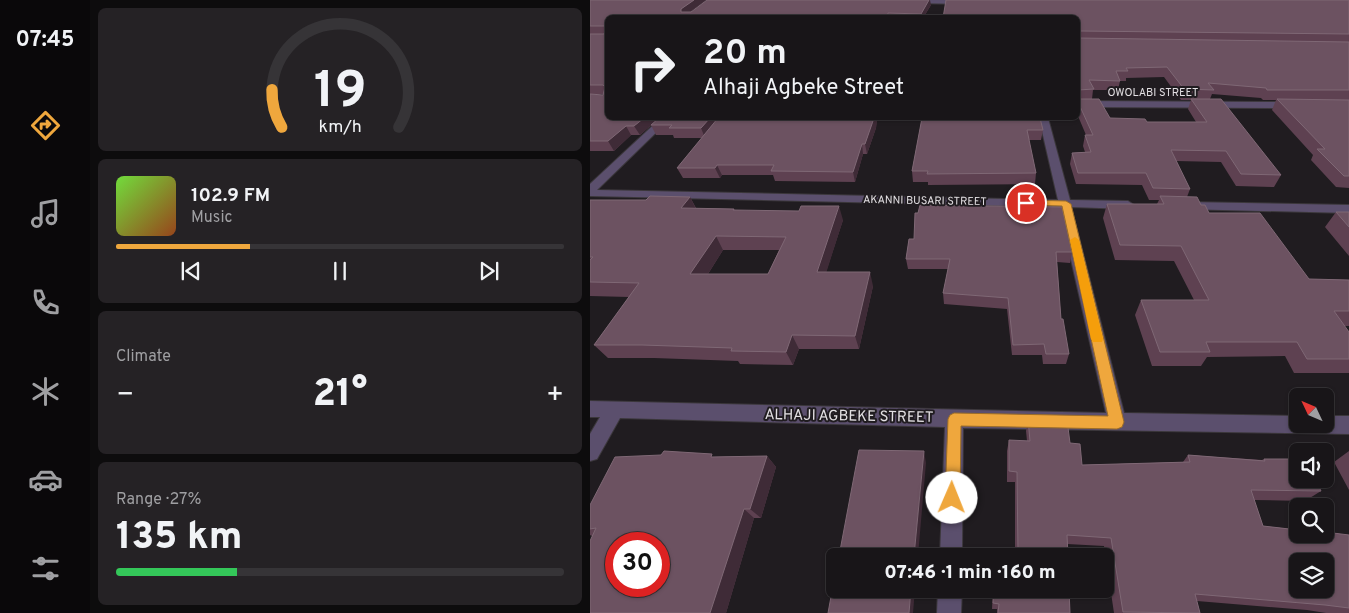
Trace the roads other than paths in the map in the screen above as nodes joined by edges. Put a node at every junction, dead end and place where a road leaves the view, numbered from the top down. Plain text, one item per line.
1 (900, 1) edge
2 (968, 2) edge
3 (1080, 104) edge
4 (1300, 105) edge
5 (664, 120) edge
6 (1045, 120) edge
7 (590, 192) edge
8 (1066, 204) junction
9 (1144, 205) edge
10 (1173, 206) edge
11 (1349, 210) edge
12 (590, 408) edge
13 (614, 411) junction
14 (954, 419) junction
15 (1117, 422) junction
16 (1349, 425) edge
17 (590, 452) edge
18 (951, 548) edge
19 (950, 598) edge
20 (949, 613) edge

1 - 2 street
3 - 4 street, OWOLABI STREET
5 - 7 street
6 - 8 street
7 - 8 street, AKANNI BUSARI STREET
8 - 9 street, AKANNI BUSARI STREET
8 - 15 street
10 - 11 street
12 - 13 street, ALHAJI AGBEKE STREET
13 - 14 street, ALHAJI AGBEKE STREET
13 - 17 street
14 - 15 street, ALHAJI AGBEKE STREET
14 - 18 street
15 - 16 street, ALHAJI AGBEKE STREET
19 - 20 street

